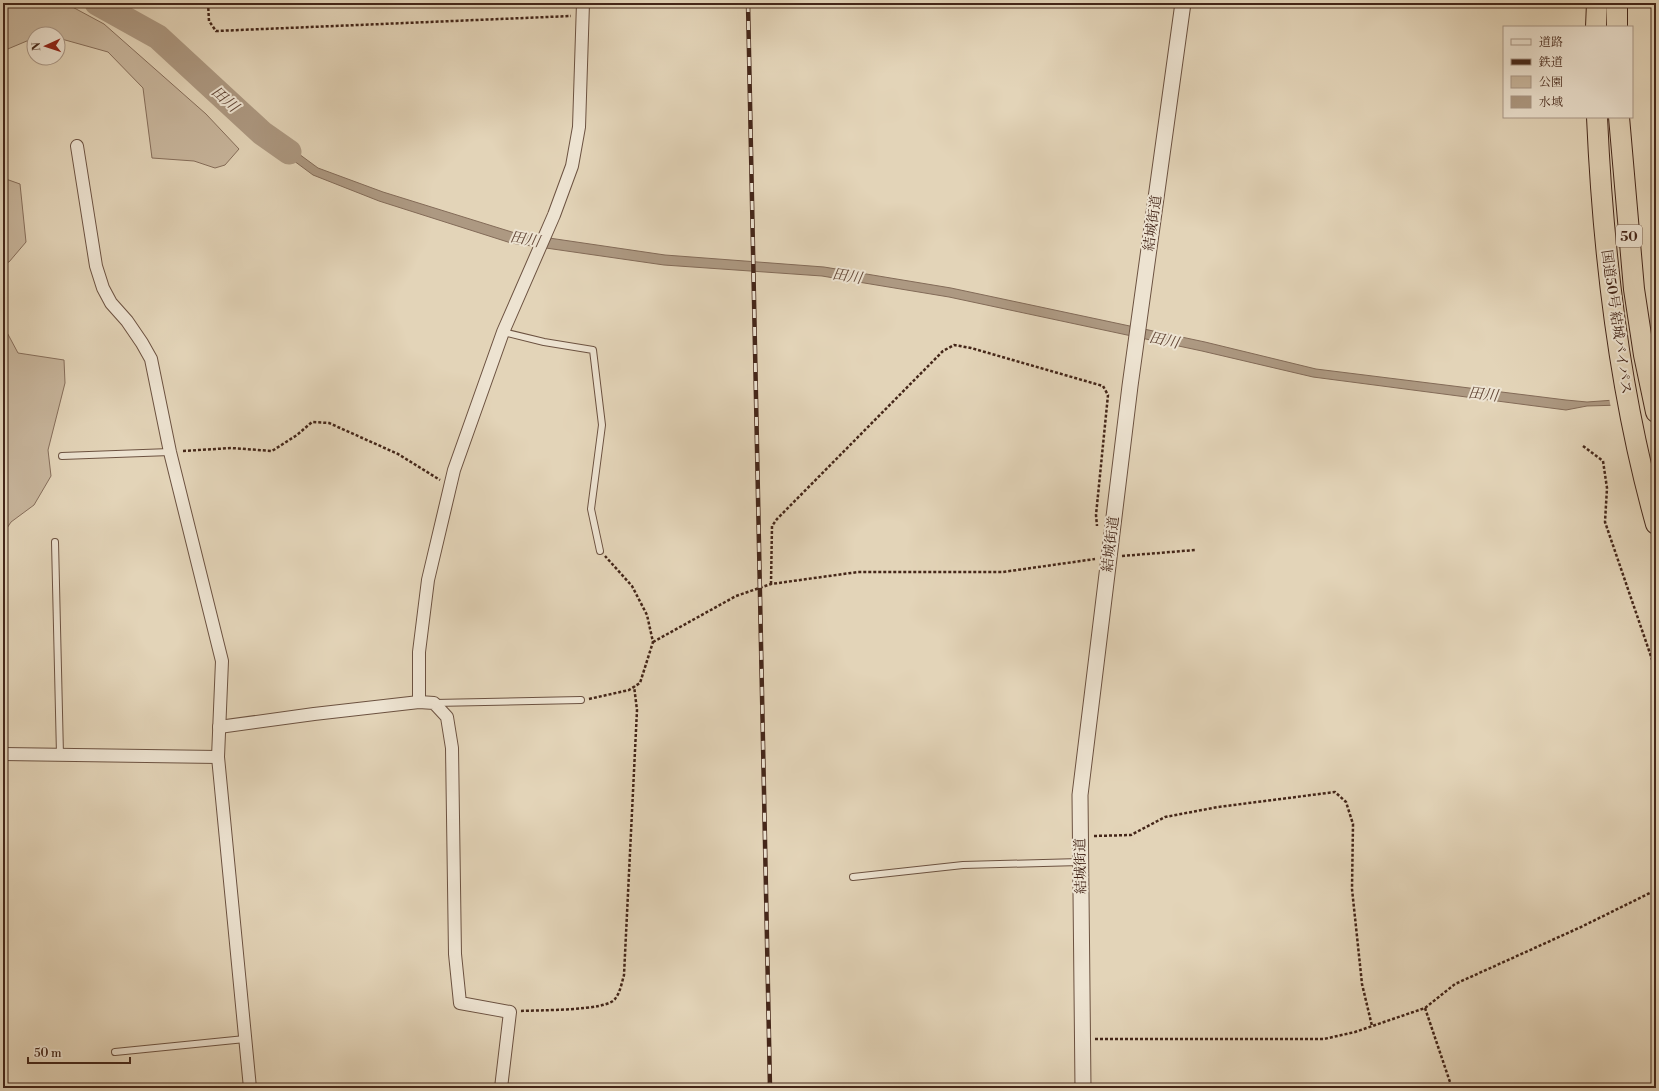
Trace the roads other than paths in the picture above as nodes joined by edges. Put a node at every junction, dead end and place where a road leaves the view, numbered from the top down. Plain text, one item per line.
1 (1183, 3) edge
2 (1596, 3) edge
3 (1617, 3) edge
4 (583, 9) edge
5 (1596, 26) edge
6 (1617, 26) edge
7 (1597, 118) edge
8 (1619, 118) edge
9 (77, 146) dead end
10 (503, 332) junction
11 (1656, 412) edge
12 (170, 452) junction
13 (62, 456) dead end
14 (1656, 524) edge
15 (55, 542) dead end
16 (600, 551) road end
17 (581, 700) road end
18 (419, 702) junction
19 (434, 703) junction
20 (219, 727) junction
21 (3, 754) edge
22 (60, 755) junction
23 (218, 757) junction
24 (1080, 862) junction
25 (853, 877) dead end
26 (245, 1039) junction
27 (115, 1052) dead end
28 (250, 1088) edge
29 (501, 1088) edge
30 (1083, 1088) edge

1 - 24 street, 結城街道
2 - 5 highway
3 - 6 highway
4 - 10 street
7 - 14 highway, 国道50号 結城バイパス / 50
8 - 11 highway, 国道50号 結城バイパス / 50
9 - 12 street
10 - 16 lane
10 - 18 street
12 - 13 lane
12 - 20 street
15 - 22 lane
17 - 19 lane
18 - 19 street
18 - 20 street
19 - 29 street
20 - 23 street
21 - 22 street
22 - 23 street
23 - 26 street
24 - 25 lane
24 - 30 street, 結城街道
26 - 27 lane
26 - 28 street

